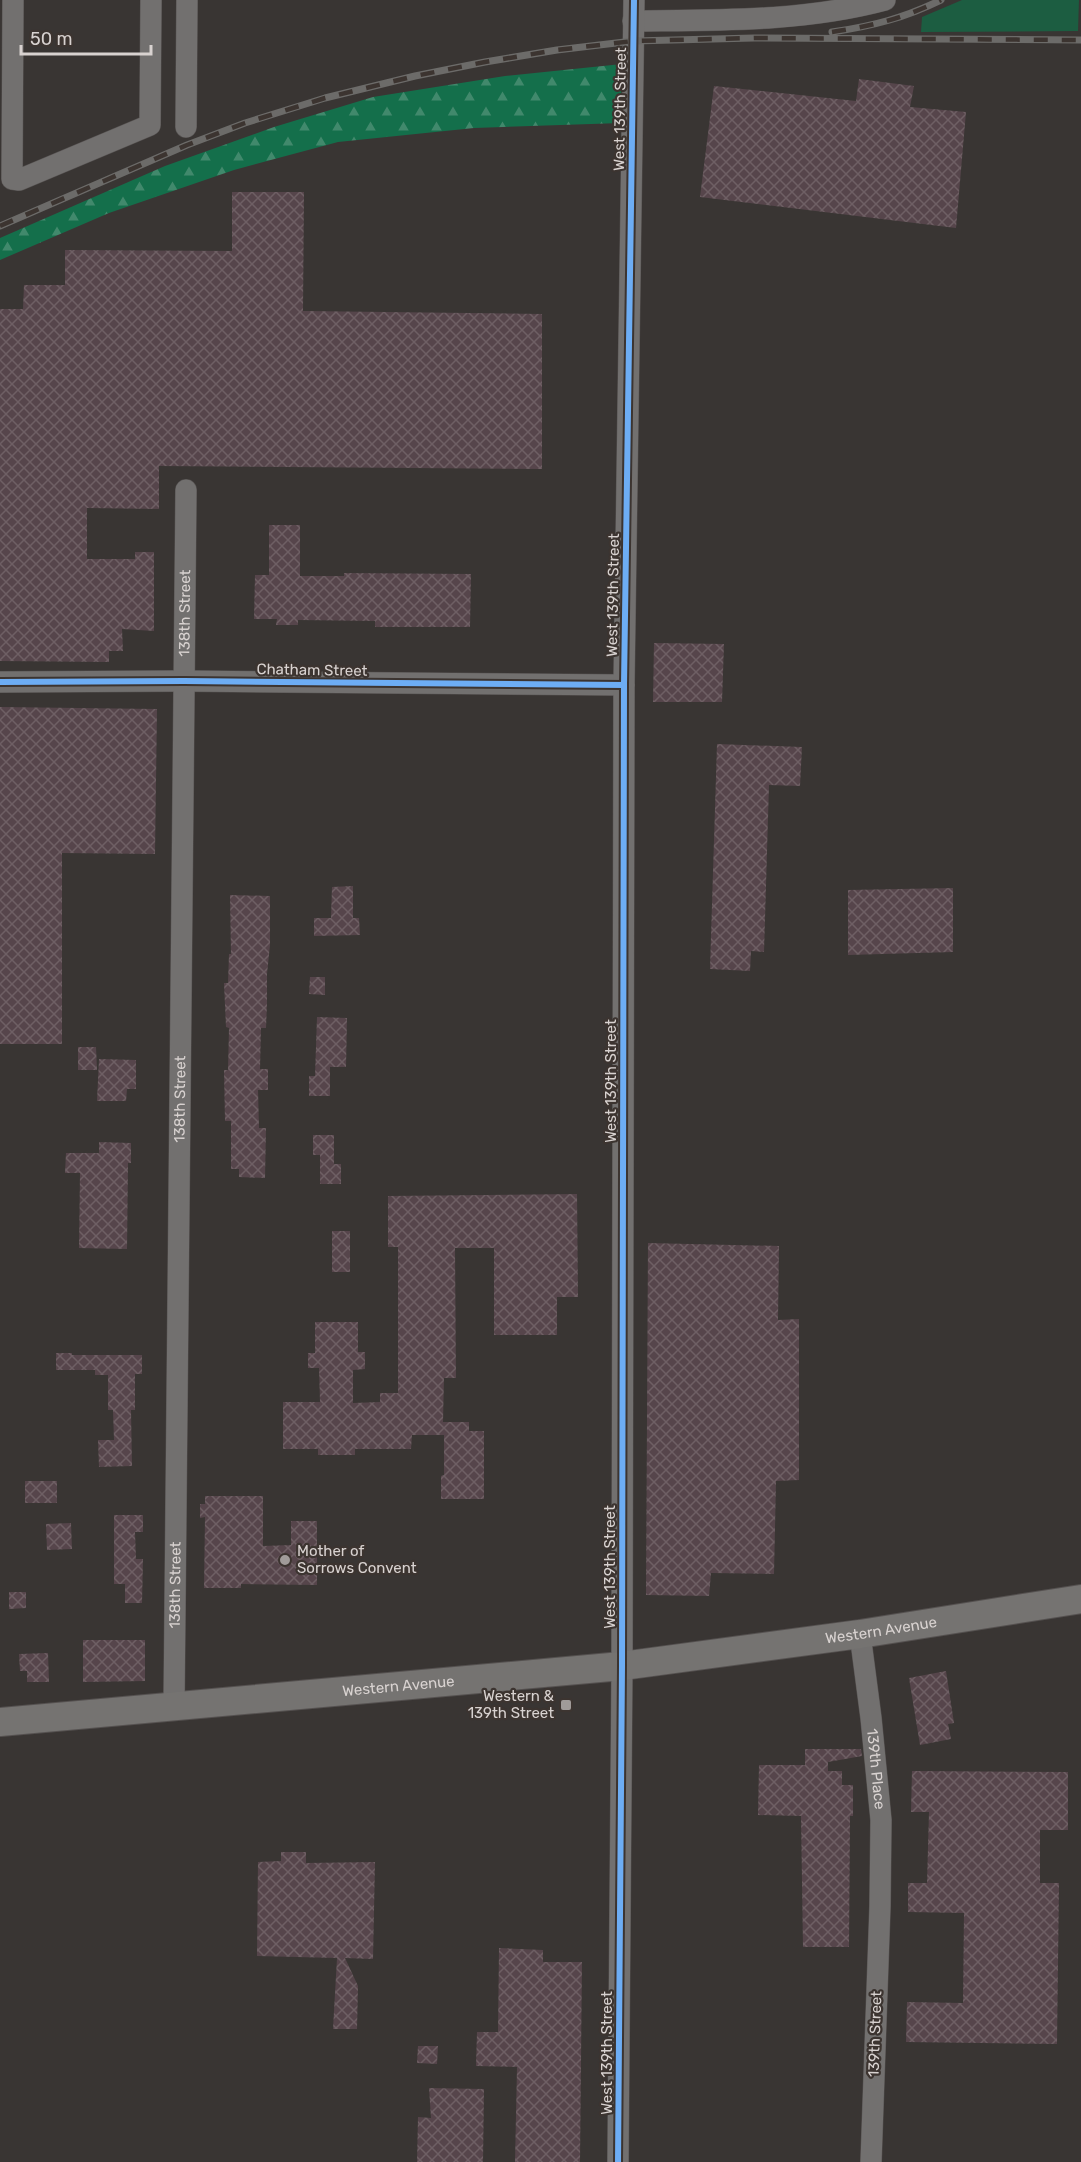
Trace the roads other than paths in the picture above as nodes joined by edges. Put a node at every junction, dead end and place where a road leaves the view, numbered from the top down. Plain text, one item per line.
1 (13, 0) edge
2 (151, 0) edge
3 (187, 0) edge
4 (885, 0) edge
5 (634, 10) edge
6 (186, 127) dead end
7 (186, 490) dead end
8 (184, 681) junction
9 (0, 682) edge
10 (624, 685) junction
11 (1081, 1599) edge
12 (860, 1634) junction
13 (622, 1666) junction
14 (174, 1708) junction
15 (0, 1722) edge
16 (880, 1906) joint
17 (618, 2162) edge
18 (871, 2162) edge

1 - 2 street
3 - 6 street
4 - 5 street
5 - 10 street, West 139th Street
7 - 8 street, 138th Street
8 - 9 street, Chatham Street
8 - 10 street, Chatham Street
8 - 14 street, 138th Street
10 - 13 street, West 139th Street
11 - 12 main road, Western Avenue
12 - 13 main road, Western Avenue
12 - 16 street, 139th Place
13 - 14 main road, Western Avenue
13 - 17 street, West 139th Street
14 - 15 main road, Western Avenue
16 - 18 street, 139th Street

